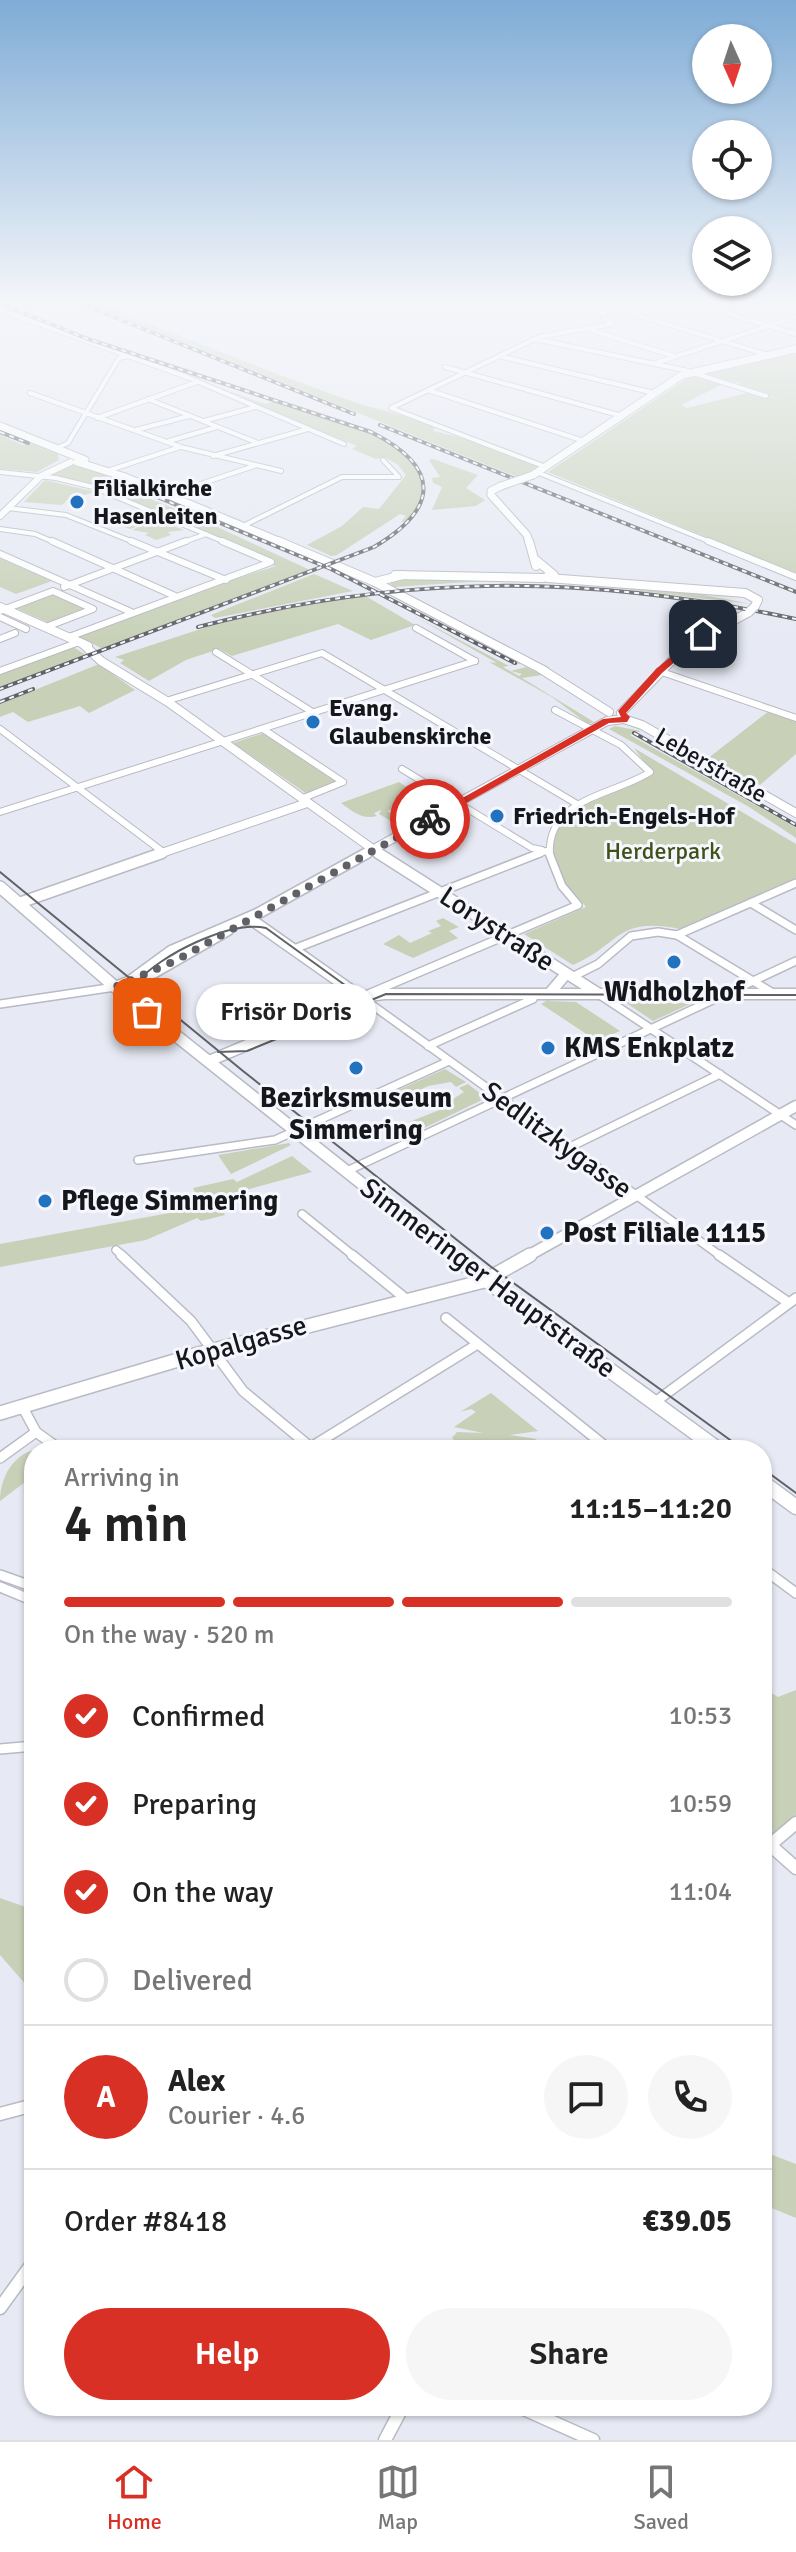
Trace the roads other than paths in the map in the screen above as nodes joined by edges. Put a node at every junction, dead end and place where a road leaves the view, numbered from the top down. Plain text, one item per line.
1 (86, 414) edge
2 (90, 414) edge
3 (108, 414) edge
4 (185, 414) edge
5 (231, 414) edge
6 (273, 414) edge
7 (406, 414) edge
8 (501, 414) edge
9 (614, 414) edge
10 (625, 414) edge
11 (190, 416) junction
12 (622, 416) junction
13 (99, 417) junction
14 (82, 420) junction
15 (204, 421) junction
16 (0, 426) edge
17 (218, 427) junction
18 (308, 429) junction
19 (135, 431) junction
20 (584, 441) junction
21 (167, 442) junction
22 (258, 443) junction
23 (344, 444) dead end
24 (181, 447) junction
25 (55, 449) junction
26 (213, 456) junction
27 (73, 459) junction
28 (383, 460) dead end
29 (254, 466) junction
30 (546, 467) junction
31 (110, 470) junction
32 (281, 471) dead end
33 (0, 472) edge
34 (536, 474) junction
35 (43, 475) junction
36 (168, 495) junction
37 (8, 508) junction
38 (0, 516) edge
39 (243, 526) junction
40 (0, 529) edge
41 (206, 534) junction
42 (157, 552) junction
43 (0, 554) edge
44 (113, 569) junction
45 (534, 570) junction
46 (551, 574) junction
47 (796, 577) edge
48 (226, 580) junction
49 (370, 580) junction
50 (67, 586) junction
51 (176, 596) junction
52 (1, 611) edge
53 (131, 612) junction
54 (42, 626) junction
55 (416, 628) dead end
56 (21, 631) junction
57 (69, 637) junction
58 (0, 639) edge
59 (81, 643) junction
60 (216, 652) dead end
61 (0, 671) edge
62 (659, 671) junction
63 (254, 674) junction
64 (383, 691) junction
65 (593, 699) junction
66 (166, 701) junction
67 (632, 702) junction
68 (555, 710) dead end
69 (314, 713) junction
70 (608, 716) junction
71 (623, 716) junction
72 (796, 718) edge
73 (0, 729) edge
74 (263, 729) junction
75 (591, 729) junction
76 (220, 742) junction
77 (402, 769) dead end
78 (519, 770) junction
79 (76, 788) junction
80 (304, 801) junction
81 (457, 804) junction
82 (577, 804) junction
83 (0, 812) edge
84 (796, 813) edge
85 (374, 850) junction
86 (546, 851) junction
87 (163, 852) junction
88 (796, 883) edge
89 (0, 887) edge
90 (438, 891) junction
91 (19, 903) junction
92 (751, 903) junction
93 (249, 918) junction
94 (796, 930) edge
95 (677, 935) junction
96 (507, 936) junction
97 (294, 949) junction
98 (796, 961) edge
99 (569, 976) junction
100 (752, 981) junction
101 (115, 987) junction
102 (392, 988) junction
103 (520, 994) junction
104 (549, 994) junction
105 (599, 994) junction
106 (775, 994) junction
107 (796, 994) edge
108 (721, 995) junction
109 (361, 997) junction
110 (533, 999) junction
111 (0, 1004) edge
112 (652, 1029) junction
113 (428, 1046) junction
114 (209, 1061) junction
115 (449, 1061) junction
116 (720, 1074) junction
117 (500, 1098) junction
118 (796, 1106) edge
119 (781, 1115) junction
120 (796, 1125) edge
121 (296, 1131) junction
122 (568, 1148) junction
123 (138, 1160) dead end
124 (347, 1171) junction
125 (636, 1198) junction
126 (302, 1214) dead end
127 (116, 1250) dead end
128 (484, 1281) junction
129 (406, 1299) junction
130 (793, 1301) edge
131 (446, 1318) dead end
132 (476, 1345) junction
133 (215, 1350) junction
134 (655, 1402) junction
135 (22, 1406) junction
136 (0, 1413) edge
137 (36, 1432) junction
138 (25, 1440) edge
139 (47, 1440) edge
140 (301, 1440) edge
141 (326, 1440) edge
142 (597, 1440) edge
143 (706, 1440) edge
144 (24, 1441) edge
145 (0, 1458) edge
146 (772, 1489) edge
147 (795, 1505) edge
148 (0, 1575) edge
149 (772, 1575) edge
150 (24, 1583) edge
151 (0, 1587) edge
152 (796, 1593) edge
153 (24, 1597) edge
154 (24, 1747) edge
155 (0, 1749) edge
156 (796, 1823) edge
157 (772, 1843) edge
158 (772, 1847) edge
159 (796, 1868) edge
160 (24, 2108) edge
161 (0, 2114) edge
162 (24, 2275) edge
163 (0, 2308) edge
164 (398, 2416) edge
165 (539, 2416) edge
166 (385, 2440) edge
167 (593, 2440) edge

1 - 14 street
2 - 13 street
3 - 13 street
4 - 11 street
5 - 15 street
6 - 18 street
7 - 30 street
8 - 20 street
9 - 12 street
10 - 12 main road
11 - 15 street
11 - 19 street
12 - 20 main road
13 - 14 street
13 - 19 street
14 - 25 street
15 - 17 street
16 - 25 main road
17 - 21 street
17 - 22 street
18 - 22 street
18 - 23 street
19 - 21 street
20 - 30 main road
21 - 24 street
22 - 26 street
24 - 26 street
24 - 31 street
25 - 27 main road
26 - 29 street
27 - 31 main road
27 - 35 main road
28 - 39 street
29 - 32 street
29 - 36 street
30 - 34 main road
31 - 36 main road
33 - 35 street
34 - 45 main road, bridge
34 - 47 street
35 - 37 main road
35 - 41 street
36 - 39 main road
37 - 38 main road
37 - 42 street
39 - 49 main road
40 - 44 street
41 - 42 street
41 - 48 street
42 - 44 street
42 - 48 street
43 - 50 street
44 - 50 street
44 - 51 street
45 - 46 main road
45 - 46 main road
45 - 49 main road
46 - 62 main road
48 - 51 street
49 - 65 main road
50 - 53 street
51 - 53 street
52 - 54 main road, Lorystraße
52 - 54 street
52 - 56 street
53 - 57 street
54 - 56 street
54 - 57 main road, Lorystraße
55 - 64 street
56 - 58 street
57 - 59 main road, Lorystraße
59 - 61 street
59 - 66 main road, Lorystraße
60 - 63 street
62 - 67 main road
62 - 72 street
63 - 64 street
63 - 66 street
63 - 69 street
64 - 69 street
64 - 78 street
65 - 67 main road
65 - 70 main road
66 - 76 main road, Lorystraße
67 - 71 main road
68 - 75 street
69 - 74 street
70 - 71 main road
70 - 75 main road
71 - 84 main road, Leberstraße
73 - 79 street
74 - 76 street
74 - 80 street
75 - 78 main road
75 - 82 street
76 - 79 street
76 - 80 main road, Lorystraße
77 - 81 street
78 - 81 main road
78 - 82 street
79 - 83 street
79 - 87 street
80 - 85 main road, Lorystraße
80 - 87 main road
81 - 85 main road
81 - 86 street
82 - 86 street
85 - 90 main road, Lorystraße
85 - 93 main road
86 - 90 street
86 - 96 street
87 - 91 main road
88 - 92 street
89 - 91 main road, Simmeringer Hauptstraße
90 - 96 main road, Lorystraße
90 - 97 street
91 - 101 main road, Simmeringer Hauptstraße
92 - 94 street
92 - 95 street
93 - 97 main road, Sedlitzkygasse
93 - 101 main road
95 - 99 street
95 - 100 street
96 - 99 main road, Lorystraße
96 - 102 street
97 - 109 main road, Sedlitzkygasse
98 - 100 street
99 - 104 main road
99 - 105 main road, Lorystraße
100 - 106 street
100 - 108 street
101 - 111 street
101 - 114 main road, Simmeringer Hauptstraße
102 - 103 main road
102 - 109 main road
103 - 104 main road
103 - 110 main road
104 - 105 main road
105 - 108 main road
105 - 110 main road
105 - 112 street, Lorystraße
106 - 107 main road
106 - 108 main road
108 - 112 street
109 - 113 street, Sedlitzkygasse
109 - 114 main road
110 - 113 street
112 - 116 street, Lorystraße
112 - 117 street
113 - 115 street, Sedlitzkygasse
114 - 121 main road, Simmeringer Hauptstraße
115 - 117 street, Sedlitzkygasse
115 - 121 street
116 - 119 street, Lorystraße
116 - 122 street
117 - 122 street, Sedlitzkygasse
117 - 124 street
118 - 119 main road, Kopalgasse
119 - 120 street, Lorystraße
119 - 125 main road, Kopalgasse
121 - 123 street
121 - 124 main road, Simmeringer Hauptstraße
122 - 125 street, Sedlitzkygasse
124 - 128 main road, Simmeringer Hauptstraße
125 - 128 main road, Kopalgasse
125 - 130 street, Sedlitzkygasse
126 - 129 street
127 - 133 street
128 - 129 main road, Kopalgasse
128 - 134 main road, Simmeringer Hauptstraße
129 - 133 main road, Kopalgasse
130 - 134 street
131 - 132 street
132 - 141 street
132 - 142 street
133 - 135 main road, Kopalgasse
133 - 140 street
134 - 143 main road, Simmeringer Hauptstraße
135 - 136 main road, Kopalgasse
135 - 137 street
137 - 138 street
137 - 139 street
144 - 145 street
146 - 147 main road
148 - 150 street
149 - 152 street
151 - 153 street
154 - 155 street
156 - 157 street
158 - 159 street
160 - 161 street
162 - 163 street
164 - 166 street
165 - 167 street

